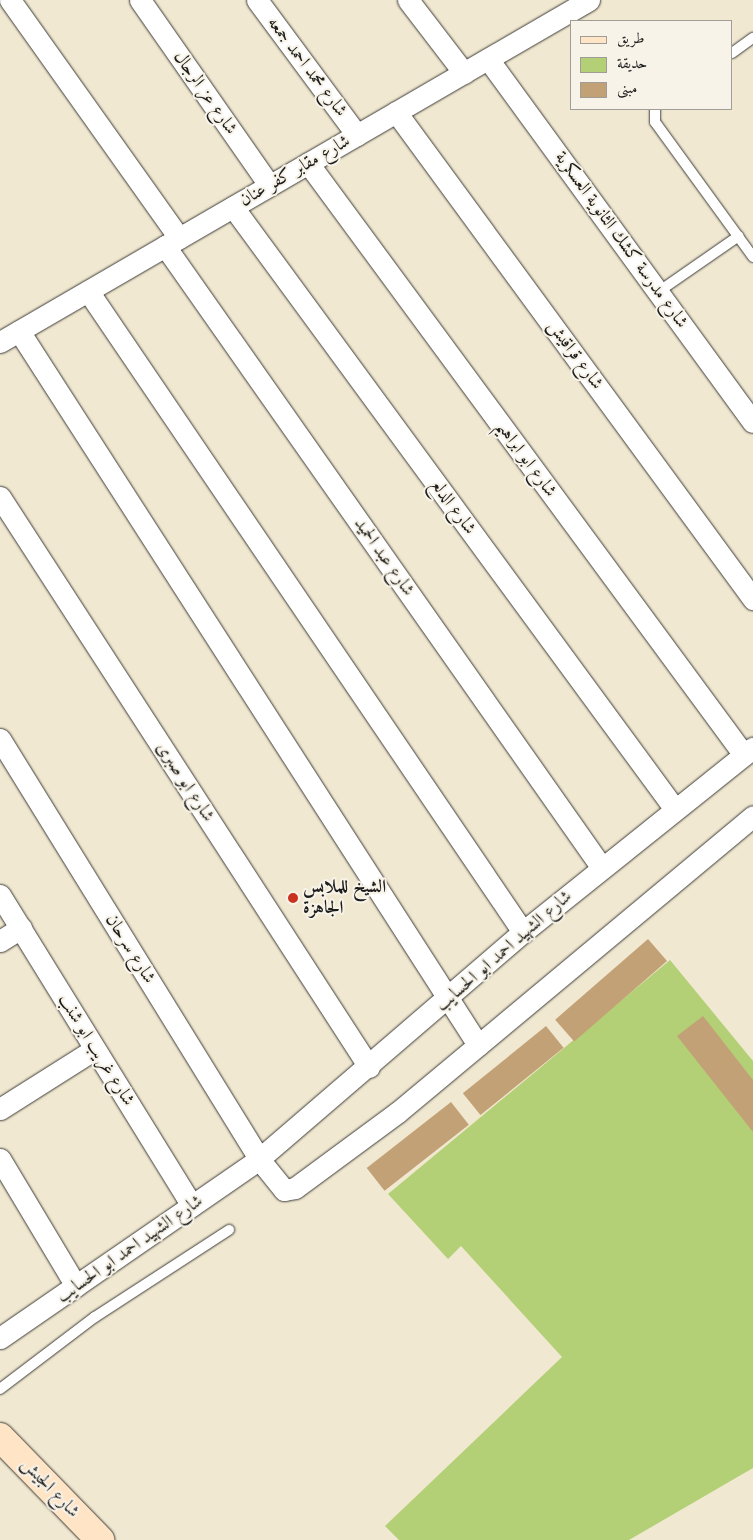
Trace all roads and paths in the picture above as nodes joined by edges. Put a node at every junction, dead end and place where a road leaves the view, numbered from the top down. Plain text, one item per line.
1 (10, 0) edge
2 (140, 0) edge
3 (257, 0) edge
4 (408, 0) edge
5 (590, 0) edge
6 (753, 38) edge
7 (733, 52) edge
8 (488, 59) junction
9 (464, 72) junction
10 (655, 110) edge
11 (396, 112) junction
12 (357, 135) junction
13 (308, 163) junction
14 (270, 186) junction
15 (233, 207) junction
16 (739, 236) junction
17 (172, 242) junction
18 (753, 256) edge
19 (88, 291) junction
20 (658, 292) junction
21 (19, 331) junction
22 (0, 342) edge
23 (753, 422) edge
24 (0, 497) edge
25 (753, 599) edge
26 (0, 739) edge
27 (748, 751) edge
28 (674, 808) junction
29 (753, 816) edge
30 (602, 868) junction
31 (0, 895) edge
32 (20, 928) junction
33 (523, 932) junction
34 (0, 941) edge
35 (448, 999) junction
36 (478, 1045) junction
37 (95, 1049) junction
38 (369, 1067) junction
39 (0, 1108) edge
40 (0, 1159) edge
41 (259, 1159) junction
42 (192, 1206) junction
43 (228, 1230) dead end
44 (76, 1286) junction
45 (0, 1338) edge
46 (0, 1389) edge
47 (0, 1437) edge
48 (100, 1540) edge

1 - 17 street, شارع عبد الحميد
2 - 14 street, شارع عز الرجال
3 - 12 street, شارع محمد احمد جمعه
4 - 9 street
5 - 8 street, شارع مقابر كفر عنان
6 - 7 lane
8 - 9 street, شارع مقابر كفر عنان
8 - 20 street, شارع مدرسة كشك الثانوية العسكرية
9 - 11 street, شارع مقابر كفر عنان
10 - 16 lane
11 - 12 street, شارع مقابر كفر عنان
11 - 25 street, شارع قراقيش
12 - 13 street, شارع مقابر كفر عنان
13 - 14 street, شارع مقابر كفر عنان
13 - 27 street, شارع ابو ابراهيم
14 - 15 street, شارع مقابر كفر عنان
15 - 17 street, شارع مقابر كفر عنان
15 - 28 street, شارع الدلع
16 - 18 lane
16 - 20 lane
17 - 19 street, شارع مقابر كفر عنان
17 - 30 street, شارع عبد الحميد
19 - 21 street, شارع مقابر كفر عنان
19 - 33 street
20 - 23 street, شارع مدرسة كشك الثانوية العسكرية
21 - 22 street, شارع مقابر كفر عنان
21 - 35 street
24 - 38 street, شارع ابو صبرى
26 - 41 street, شارع سرحان
27 - 28 street, شارع الشهيد احمد ابو الحسايب
28 - 30 street, شارع الشهيد احمد ابو الحسايب
29 - 36 street
30 - 33 street, شارع الشهيد احمد ابو الحسايب
31 - 32 street, شارع غريب ابو شنب
32 - 34 street
32 - 37 street, شارع غريب ابو شنب
33 - 35 street, شارع الشهيد احمد ابو الحسايب
35 - 36 street
35 - 38 street, شارع الشهيد احمد ابو الحسايب
36 - 41 street
37 - 39 street
37 - 42 street, شارع غريب ابو شنب
38 - 41 street, شارع الشهيد احمد ابو الحسايب
40 - 44 street
41 - 42 street, شارع الشهيد احمد ابو الحسايب
42 - 44 street, شارع الشهيد احمد ابو الحسايب
43 - 46 lane
44 - 45 street, شارع الشهيد احمد ابو الحسايب
47 - 48 main road, شارع الجيش

